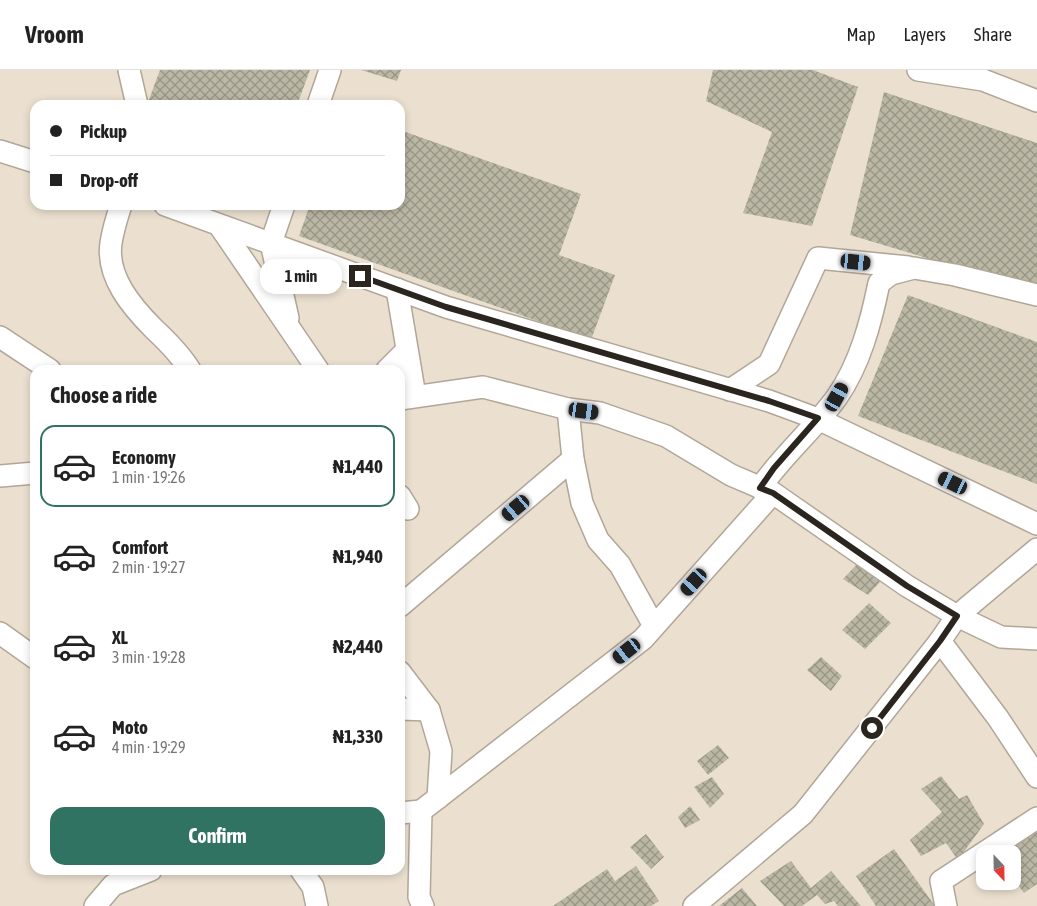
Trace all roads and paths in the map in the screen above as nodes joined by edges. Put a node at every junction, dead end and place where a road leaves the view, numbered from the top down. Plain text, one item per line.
1 (129, 70) edge
2 (145, 70) edge
3 (330, 70) edge
4 (918, 70) edge
5 (136, 100) edge
6 (320, 100) edge
7 (1037, 101) edge
8 (0, 152) edge
9 (30, 161) edge
10 (120, 210) edge
11 (178, 210) edge
12 (282, 210) edge
13 (219, 224) junction
14 (271, 243) junction
15 (914, 268) junction
16 (396, 289) junction
17 (1037, 295) edge
18 (291, 331) junction
19 (0, 337) edge
20 (408, 350) junction
21 (42, 365) edge
22 (187, 365) edge
23 (315, 365) edge
24 (392, 365) edge
25 (730, 390) junction
26 (408, 397) edge
27 (568, 409) junction
28 (818, 418) junction
29 (573, 459) junction
30 (30, 473) edge
31 (0, 476) edge
32 (766, 490) junction
33 (1037, 524) edge
34 (1037, 549) edge
35 (405, 602) edge
36 (957, 616) junction
37 (654, 626) junction
38 (0, 633) edge
39 (1037, 640) edge
40 (940, 641) junction
41 (30, 654) edge
42 (405, 679) edge
43 (405, 709) edge
44 (429, 710) junction
45 (1037, 777) edge
46 (438, 798) junction
47 (421, 811) junction
48 (405, 813) edge
49 (1037, 818) edge
50 (129, 875) edge
51 (305, 875) edge
52 (95, 906) edge
53 (317, 906) edge
54 (423, 906) edge
55 (694, 906) edge
56 (946, 906) edge

1 - 5 street
2 - 5 street
3 - 6 street
4 - 7 street
8 - 9 street
10 - 22 street
11 - 13 street
12 - 14 street
13 - 14 street
13 - 18 street
14 - 16 street
14 - 18 street
15 - 17 street
15 - 25 street
15 - 28 street
16 - 20 street
16 - 25 street
18 - 23 street
19 - 21 street
20 - 24 street
20 - 26 street
25 - 28 street
26 - 27 street
27 - 29 street
27 - 32 street
28 - 32 street
28 - 33 street
29 - 35 street
29 - 37 street
30 - 31 street
32 - 36 street
32 - 37 street
34 - 36 street
36 - 39 street
36 - 40 street
37 - 46 street
38 - 41 street
40 - 45 street
40 - 55 street
42 - 44 street
43 - 44 street
44 - 46 street
46 - 47 street
47 - 48 street
47 - 54 street
49 - 56 street
50 - 52 street
51 - 53 street

